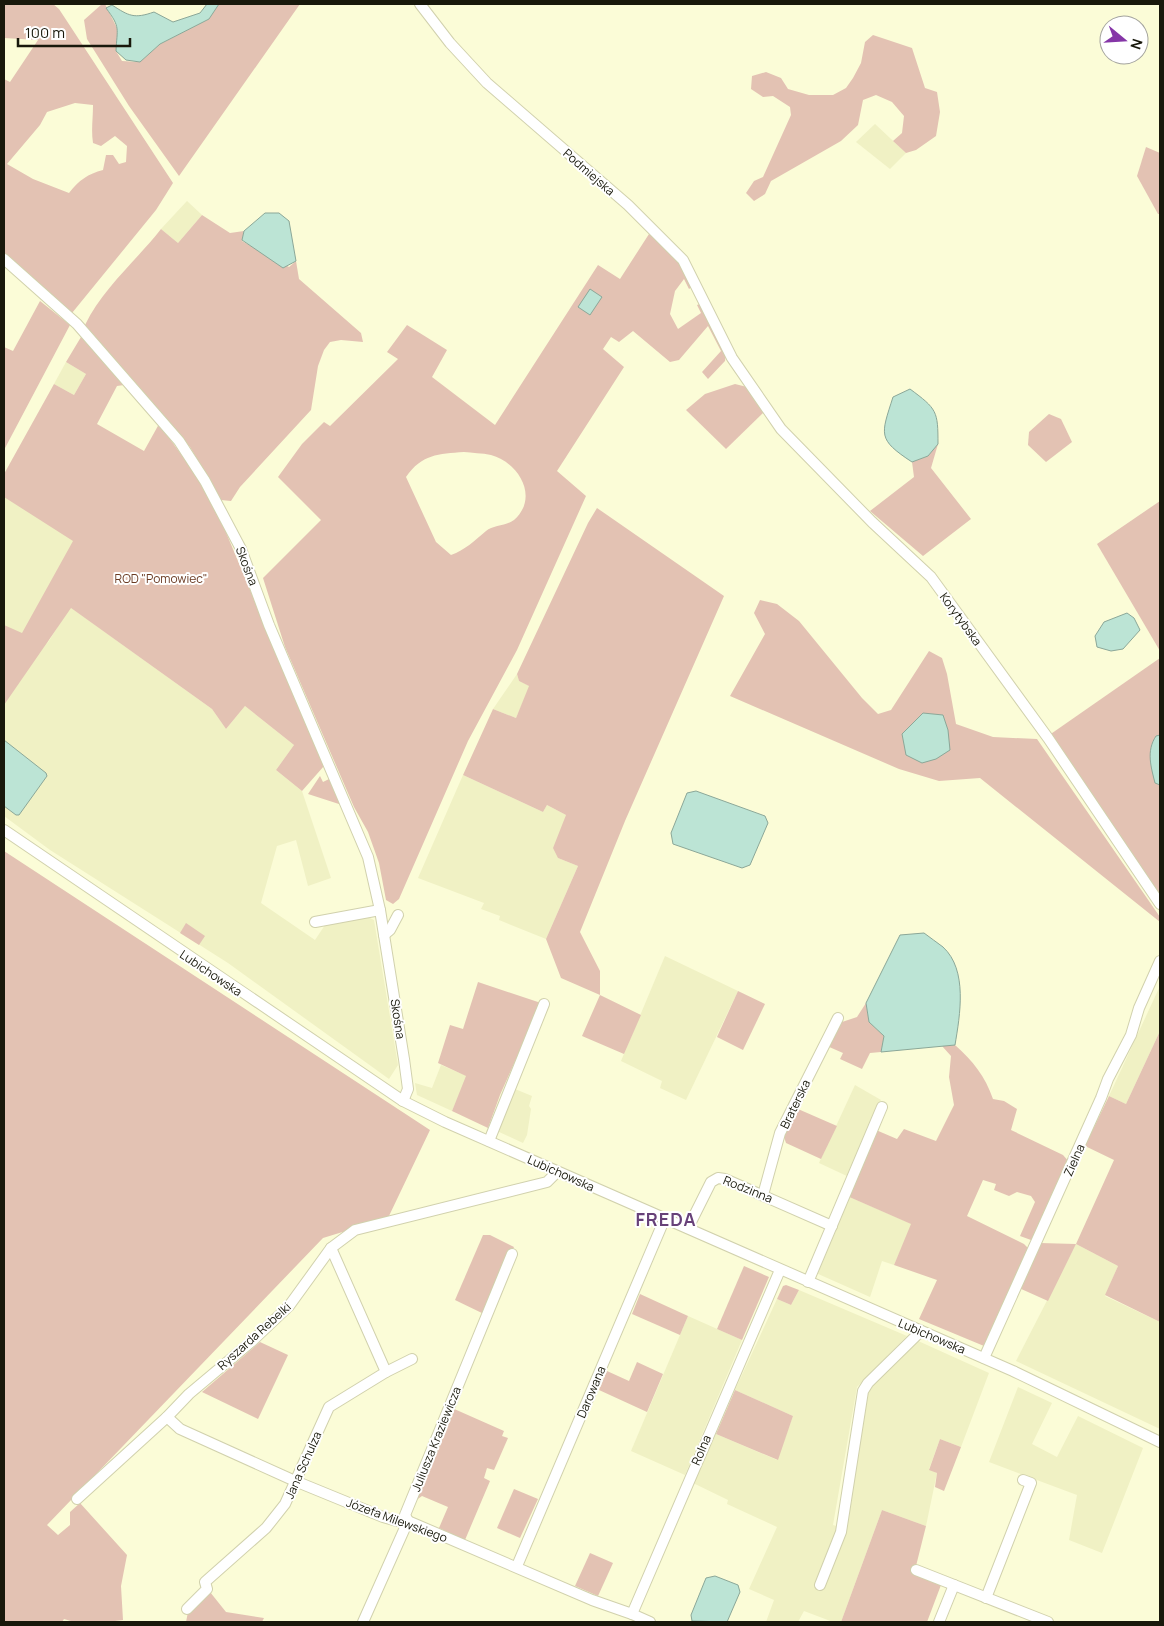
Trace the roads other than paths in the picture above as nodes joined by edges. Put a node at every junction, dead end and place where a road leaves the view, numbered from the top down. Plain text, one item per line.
1 (420, 4) edge
2 (4, 259) edge
3 (732, 358) joint
4 (4, 830) edge
5 (1160, 904) edge
6 (380, 910) junction
7 (398, 915) dead end
8 (315, 922) dead end
9 (384, 935) junction
10 (1160, 961) edge
11 (544, 1004) dead end
12 (838, 1018) dead end
13 (403, 1101) junction
14 (882, 1107) dead end
15 (489, 1141) junction
16 (557, 1172) junction
17 (763, 1195) junction
18 (665, 1218) junction
19 (832, 1226) junction
20 (688, 1228) junction
21 (331, 1248) junction
22 (512, 1254) dead end
23 (780, 1270) junction
24 (808, 1282) junction
25 (921, 1331) junction
26 (984, 1358) junction
27 (412, 1359) dead end
28 (386, 1372) junction
29 (168, 1417) junction
30 (1160, 1442) edge
31 (1023, 1480) dead end
32 (295, 1481) junction
33 (77, 1499) dead end
34 (408, 1521) junction
35 (517, 1566) junction
36 (916, 1570) dead end
37 (820, 1584) dead end
38 (954, 1585) junction
39 (986, 1598) junction
40 (187, 1609) dead end
41 (632, 1614) junction
42 (363, 1622) edge
43 (650, 1622) edge
44 (939, 1622) edge
45 (1048, 1622) edge

1 - 3 street, Podmiejska
2 - 6 street, Skośna
3 - 5 street, Korytybska
4 - 13 street, Lubichowska
6 - 8 street
6 - 9 street, Skośna
7 - 9 street
9 - 13 street, Skośna
10 - 26 street, Zielna
11 - 15 street
12 - 17 street, Braterska
13 - 15 street, Lubichowska
14 - 19 street
15 - 16 street, Lubichowska
16 - 18 street, Lubichowska
16 - 21 street, Ryszarda Rebelki
17 - 19 street, Rodzinna
17 - 20 street, Rodzinna
18 - 20 street, Lubichowska
18 - 35 street, Darowana
19 - 24 street
20 - 23 street, Lubichowska
21 - 28 street
21 - 29 street, Ryszarda Rebelki
22 - 34 street, Juliusza Kraziewicza
23 - 24 street, Lubichowska
23 - 41 street, Rolna
24 - 25 street, Lubichowska
25 - 26 street, Lubichowska
25 - 37 street
26 - 30 street, Lubichowska
27 - 28 street, Jana Schulza
28 - 32 street, Jana Schulza
29 - 32 street, Józefa Milewskiego
29 - 33 street, Ryszarda Rebelki
31 - 39 street
32 - 34 street, Józefa Milewskiego
32 - 40 street, Jana Schulza
34 - 35 street, Józefa Milewskiego
34 - 42 street, Juliusza Kraziewicza
35 - 41 street, Józefa Milewskiego
36 - 38 street
38 - 39 street
38 - 44 street
39 - 45 street
41 - 43 street

